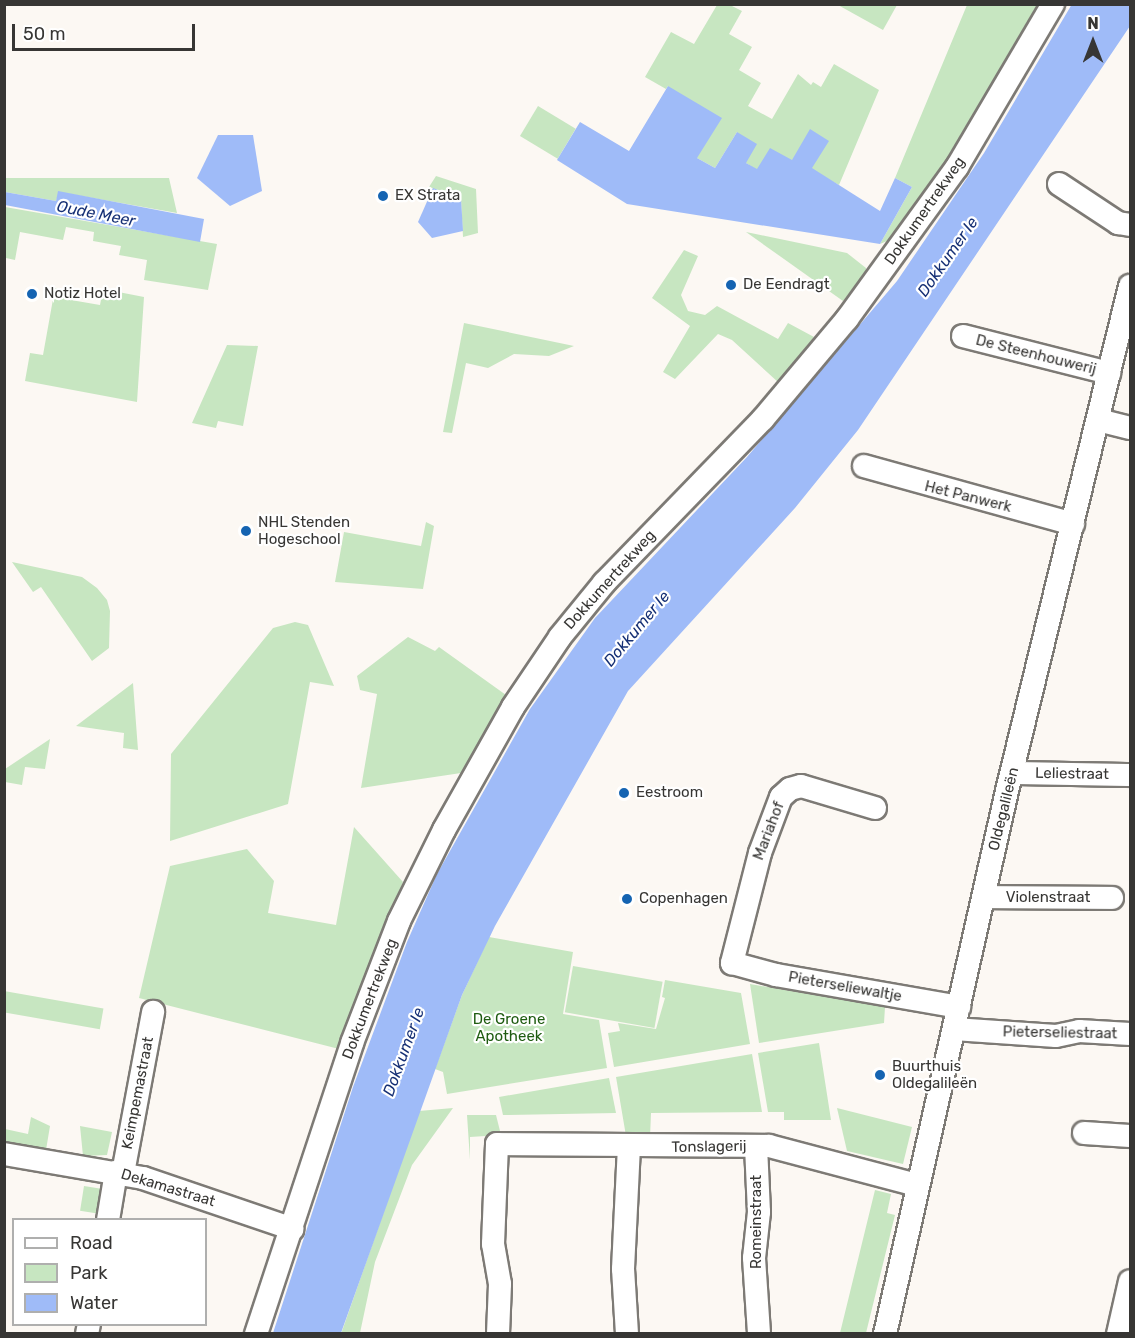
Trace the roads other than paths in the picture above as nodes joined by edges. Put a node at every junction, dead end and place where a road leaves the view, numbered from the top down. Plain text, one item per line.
1 (1053, 4) edge
2 (1059, 184) dead end
3 (1131, 225) edge
4 (1131, 286) edge
5 (963, 336) dead end
6 (1109, 373) junction
7 (1098, 420) junction
8 (1131, 428) edge
9 (864, 466) dead end
10 (1073, 524) junction
11 (1013, 773) junction
12 (1131, 776) edge
13 (876, 808) dead end
14 (984, 897) junction
15 (1112, 898) dead end
16 (732, 963) joint
17 (958, 1007) junction
18 (153, 1012) dead end
19 (954, 1029) junction
20 (1131, 1034) edge
21 (1084, 1133) dead end
22 (1131, 1136) edge
23 (756, 1146) junction
24 (629, 1148) junction
25 (4, 1154) edge
26 (120, 1173) junction
27 (917, 1185) junction
28 (109, 1218) edge
29 (293, 1229) junction
30 (1131, 1281) edge
31 (256, 1334) edge
32 (498, 1334) edge
33 (627, 1334) edge
34 (759, 1334) edge
35 (885, 1334) edge
36 (1118, 1334) edge

1 - 29 street, Dokkumertrekweg
2 - 3 street
4 - 6 street, Oldegalileën
5 - 6 street, De Steenhouwerij
6 - 7 street, Oldegalileën
7 - 8 street
7 - 10 street, Oldegalileën
9 - 10 street, Het Panwerk
10 - 11 street, Oldegalileën
11 - 12 street, Leliestraat
11 - 14 street, Oldegalileën
13 - 16 street, Mariahof
14 - 15 street, Violenstraat
14 - 17 street, Oldegalileën
16 - 17 street, Pieterseliewaltje
17 - 19 street, Oldegalileën
18 - 26 street, Keimpemastraat
19 - 20 street, Pieterseliestraat
19 - 27 street, Oldegalileën
21 - 22 street
23 - 24 street, Tonslagerij
23 - 27 street, Tonslagerij
23 - 34 street, Romeinstraat
24 - 32 street, Tonslagerij
24 - 33 street
25 - 26 street, Dekamastraat
26 - 28 street, Keimpemastraat
26 - 29 street, Dekamastraat
27 - 35 street, Oldegalileën
29 - 31 street, Dokkumertrekweg
30 - 36 street

